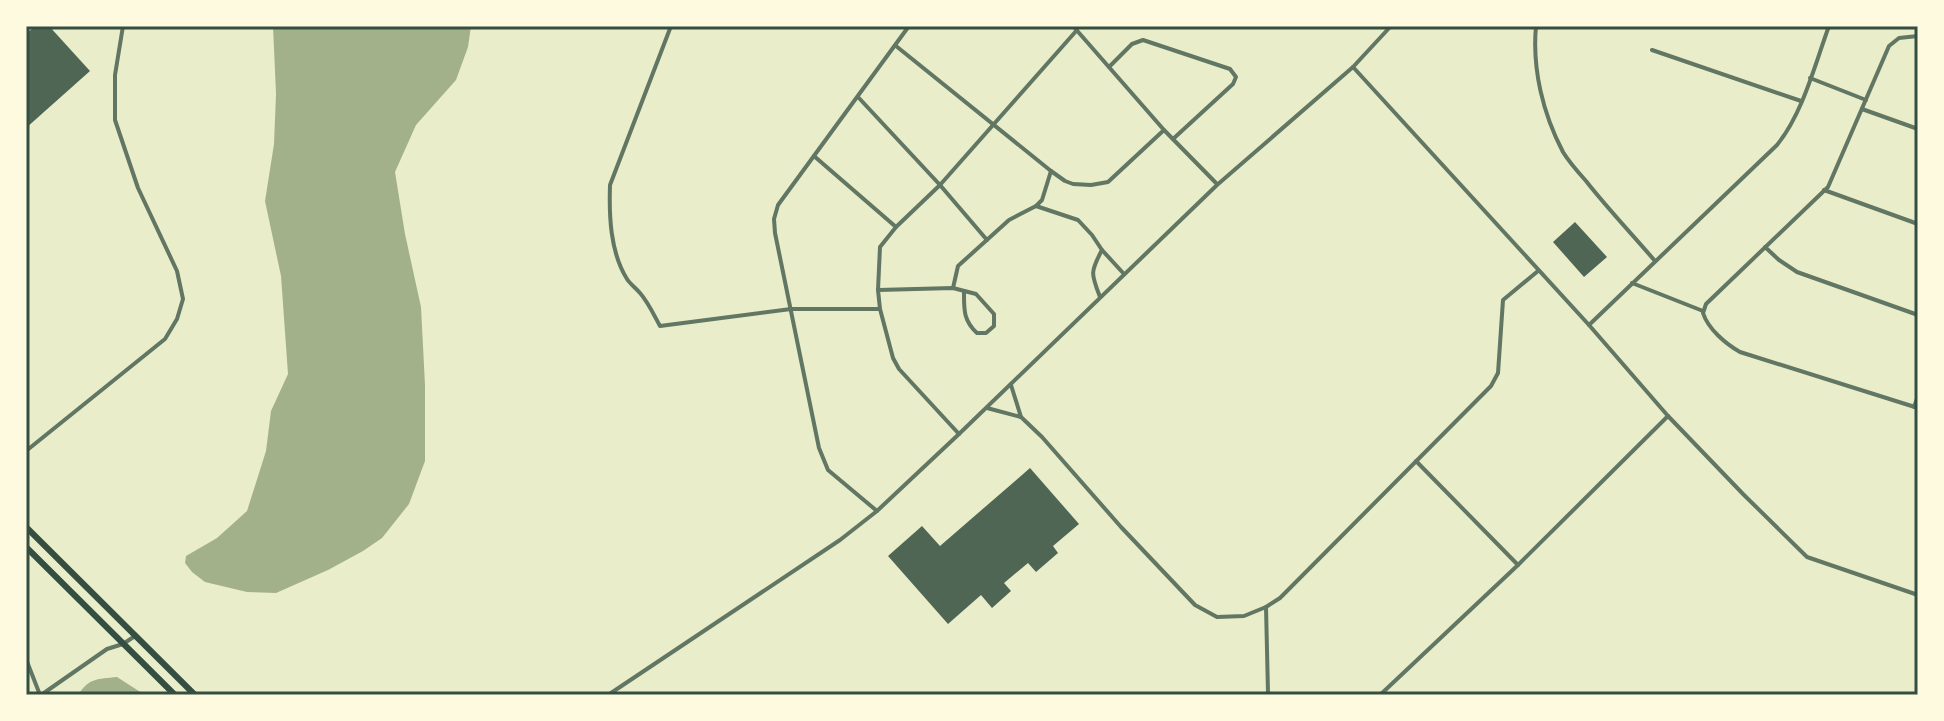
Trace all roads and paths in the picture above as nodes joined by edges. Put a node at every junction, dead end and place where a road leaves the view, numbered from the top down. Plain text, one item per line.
1 (123, 26) edge
2 (671, 26) edge
3 (909, 26) edge
4 (1391, 26) edge
5 (1536, 26) edge
6 (1829, 26) edge
7 (1075, 28) edge
8 (1918, 36) edge
9 (896, 46) junction
10 (1652, 50) dead end
11 (1109, 67) junction
12 (1353, 67) junction
13 (1810, 78) junction
14 (858, 97) junction
15 (1866, 100) junction
16 (1801, 101) junction
17 (1862, 109) junction
18 (993, 123) junction
19 (1918, 129) edge
20 (1164, 130) junction
21 (1173, 139) junction
22 (814, 156) junction
23 (1051, 171) junction
24 (940, 185) junction
25 (1217, 185) junction
26 (1824, 190) junction
27 (1036, 206) junction
28 (1918, 224) edge
29 (896, 227) junction
30 (987, 240) junction
31 (1765, 247) junction
32 (1102, 250) junction
33 (1655, 261) junction
34 (1538, 271) junction
35 (1124, 274) junction
36 (1632, 283) junction
37 (953, 288) junction
38 (878, 290) junction
39 (964, 291) junction
40 (1100, 297) junction
41 (791, 309) junction
42 (880, 309) junction
43 (1703, 311) junction
44 (1918, 315) edge
45 (1589, 325) junction
46 (1011, 385) junction
47 (1918, 396) edge
48 (1916, 407) edge
49 (987, 408) junction
50 (1668, 416) junction
51 (1021, 417) junction
52 (959, 434) junction
53 (26, 451) edge
54 (1415, 461) junction
55 (877, 511) junction
56 (26, 527) edge
57 (26, 547) edge
58 (1518, 565) junction
59 (1918, 595) edge
60 (1266, 607) junction
61 (137, 635) junction
62 (123, 644) junction
63 (26, 659) edge
64 (40, 695) edge
65 (175, 695) edge
66 (195, 695) edge
67 (608, 695) edge
68 (1270, 695) edge
69 (1380, 695) edge

1 - 53 street
2 - 41 street
3 - 9 street
4 - 12 street
5 - 33 street
6 - 13 street
7 - 11 street
7 - 18 street
8 - 15 street
9 - 14 street
9 - 18 street
10 - 16 street
11 - 20 street
11 - 21 street
12 - 25 street
12 - 34 street
13 - 15 street
13 - 16 street
14 - 22 street
14 - 24 street
15 - 17 street
16 - 33 street
17 - 19 street
17 - 26 street
18 - 23 street
18 - 24 street
20 - 21 street
20 - 23 street
21 - 25 street
22 - 29 street
22 - 41 street
23 - 27 street
24 - 29 street
24 - 30 street
25 - 35 street
26 - 28 street
26 - 31 street
27 - 30 street
27 - 32 street
29 - 38 street
30 - 37 street
31 - 43 street
31 - 44 street
32 - 35 street
32 - 40 street
33 - 36 street
34 - 45 street
34 - 54 street
35 - 40 street
36 - 43 street
36 - 45 street
37 - 38 street
37 - 39 street
38 - 42 street
39 - 39 street
40 - 46 street
41 - 42 street
41 - 55 street
42 - 52 street
43 - 48 street
45 - 50 street
46 - 49 street
46 - 51 street
47 - 48 street
49 - 51 street
49 - 52 street
50 - 58 street
50 - 59 street
51 - 60 street
52 - 55 street
54 - 58 street
54 - 60 street
55 - 67 street
56 - 61 main road
57 - 62 main road
58 - 69 street
60 - 68 street
61 - 62 street
61 - 66 main road
62 - 64 street
62 - 65 main road
63 - 64 street

